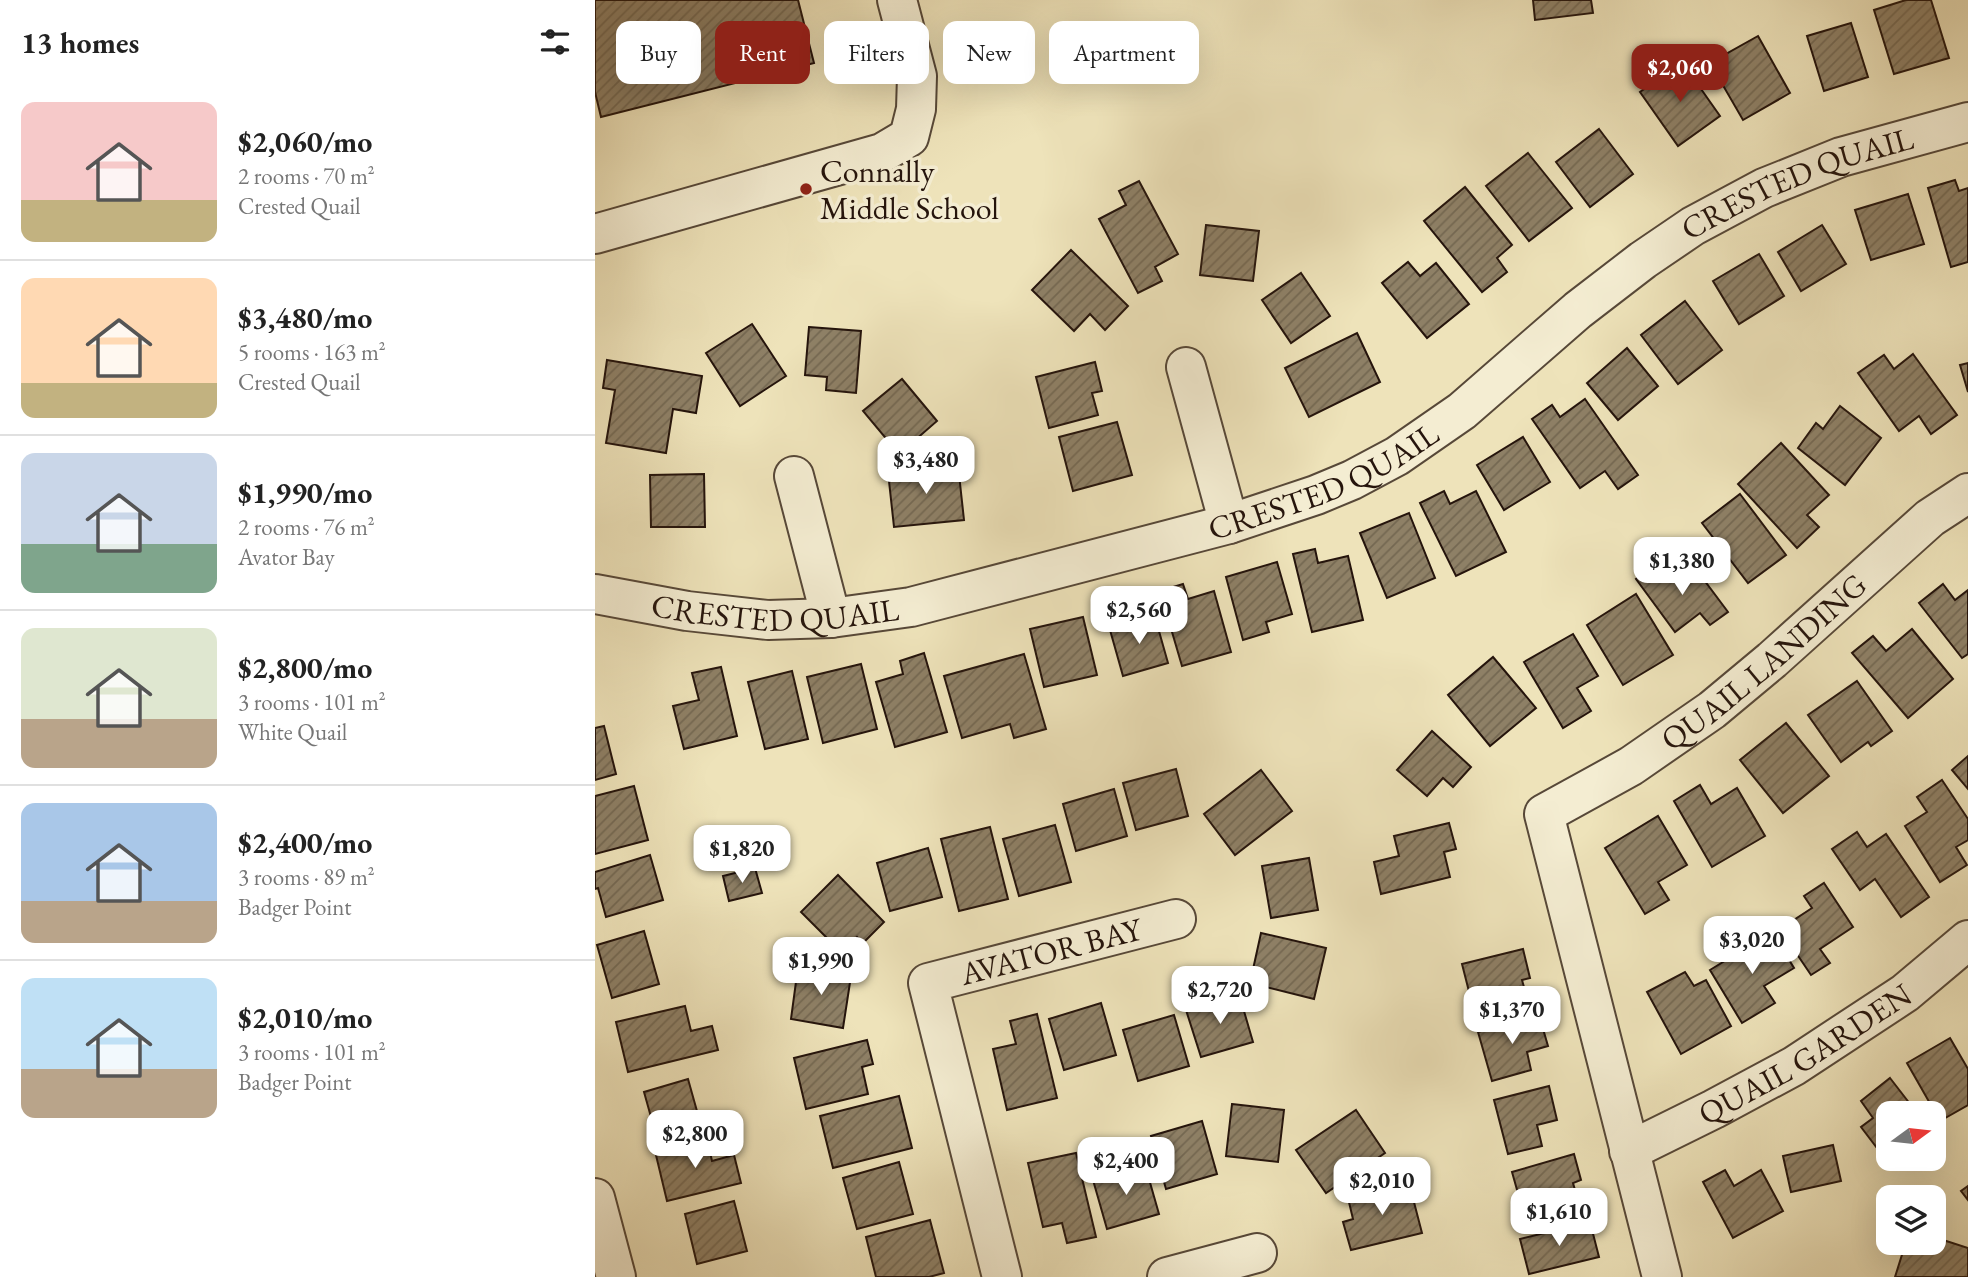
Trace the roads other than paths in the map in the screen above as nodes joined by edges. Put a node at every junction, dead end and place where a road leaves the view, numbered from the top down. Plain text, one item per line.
1 (897, 0) edge
2 (1968, 122) edge
3 (595, 234) edge
4 (1186, 368) dead end
5 (794, 476) dead end
6 (1968, 493) edge
7 (1229, 524) junction
8 (595, 594) edge
9 (831, 618) junction
10 (1176, 919) dead end
11 (1968, 940) edge
12 (1629, 1151) junction
13 (595, 1198) edge
14 (1257, 1253) dead end
15 (616, 1277) edge
16 (1002, 1277) edge
17 (1167, 1277) edge
18 (1662, 1277) edge

1 - 3 street
2 - 7 street, CRESTED QUAIL
4 - 7 street
5 - 9 street
6 - 12 street, QUAIL LANDING
7 - 9 street, CRESTED QUAIL
8 - 9 street, CRESTED QUAIL
10 - 16 street, AVATOR BAY
11 - 12 street, QUAIL GARDEN
12 - 18 street
13 - 15 street
14 - 17 street

